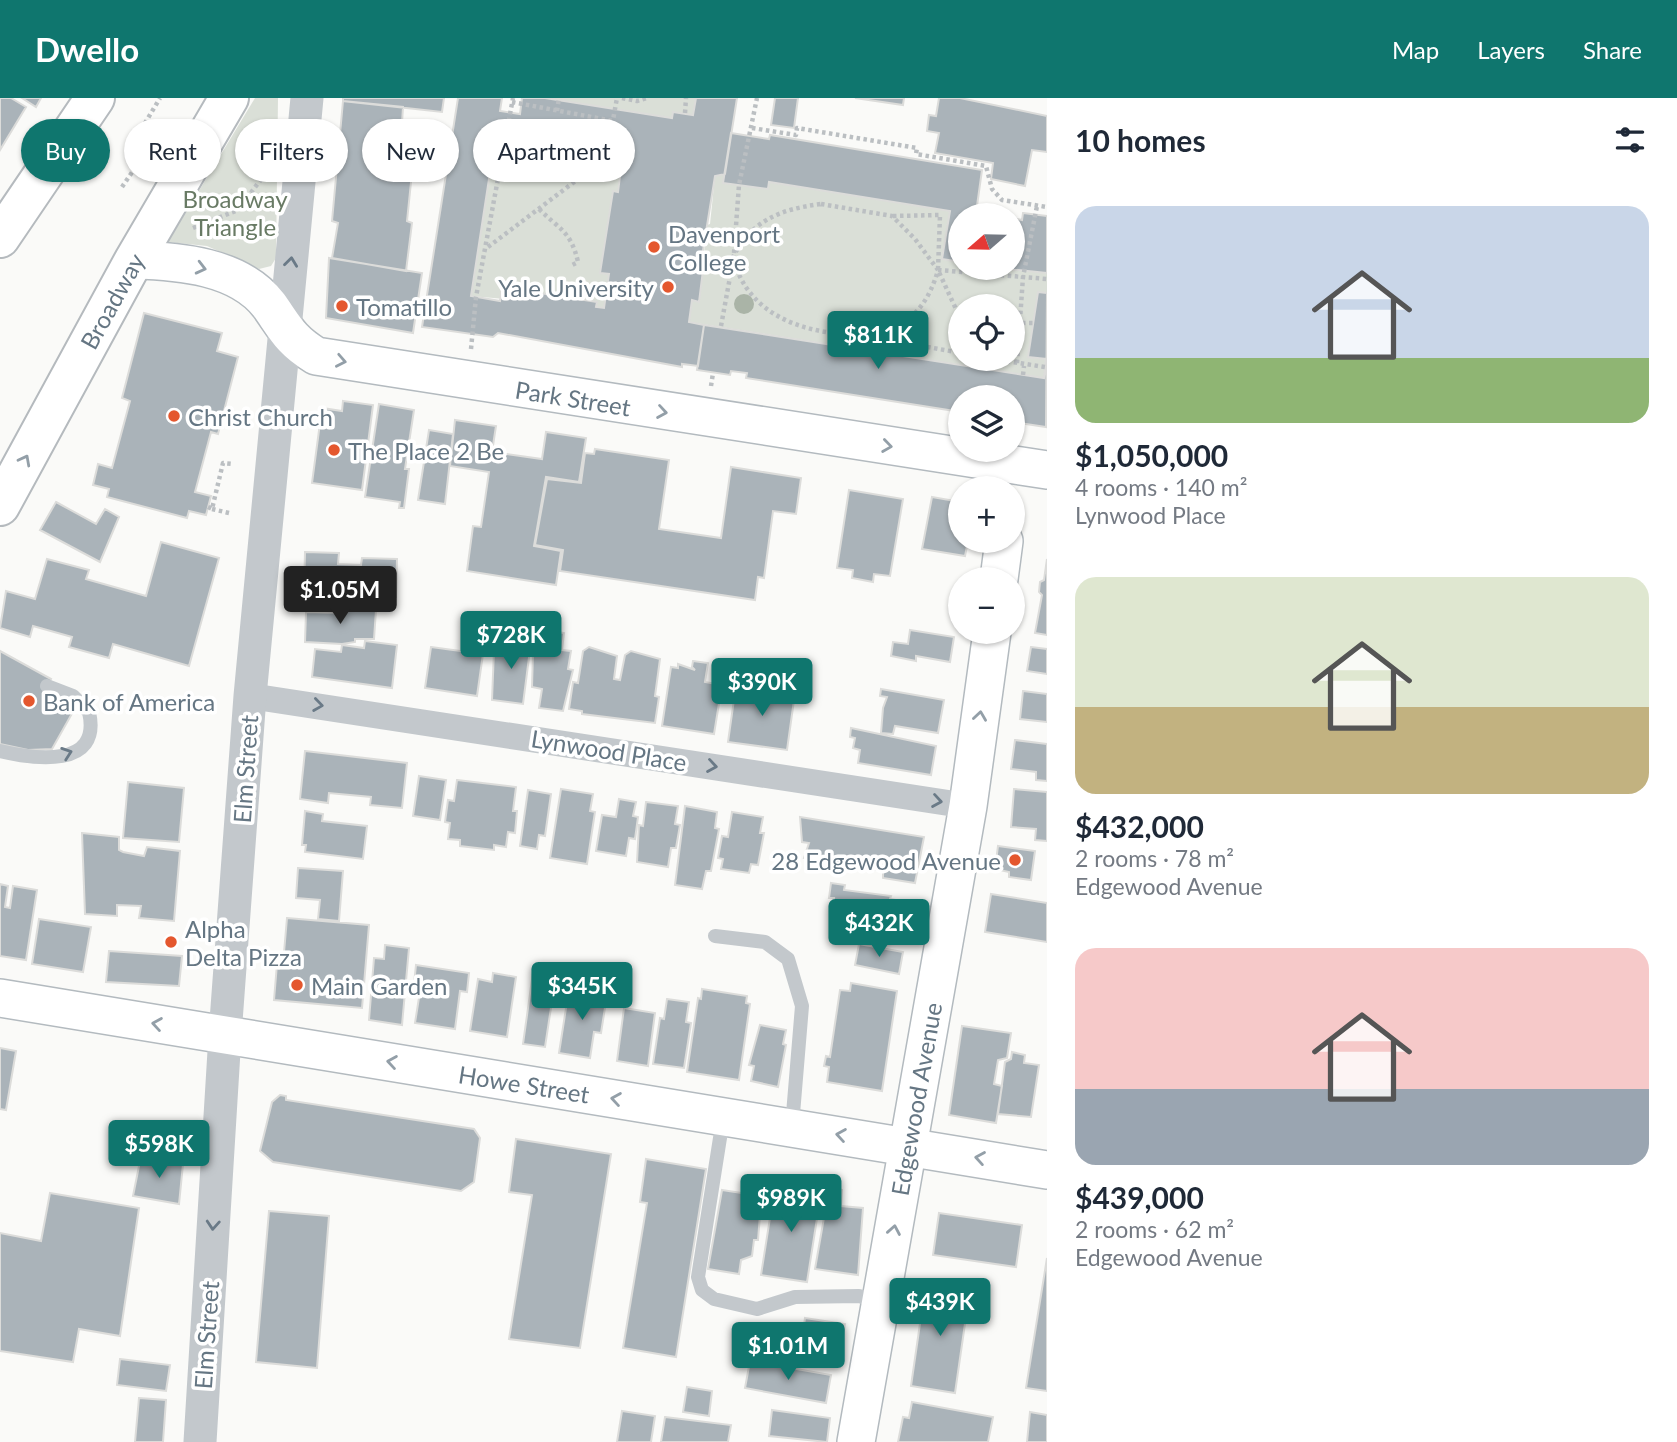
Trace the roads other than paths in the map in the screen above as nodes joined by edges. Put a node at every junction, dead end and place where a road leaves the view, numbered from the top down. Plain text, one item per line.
1 (95, 98) edge
2 (229, 98) edge
3 (307, 98) edge
4 (0, 238) edge
5 (134, 260) junction
6 (283, 329) junction
7 (1022, 464) edge
8 (0, 506) edge
9 (990, 644) edge
10 (47, 686) dead end
11 (250, 696) junction
12 (0, 751) edge
13 (968, 806) junction
14 (715, 936) dead end
15 (0, 998) edge
16 (225, 1035) junction
17 (723, 1116) junction
18 (792, 1127) junction
19 (908, 1146) junction
20 (1047, 1170) edge
21 (881, 1303) junction
22 (200, 1442) edge
23 (856, 1442) edge

1 - 4 main road
2 - 5 main road, Broadway
6 -> 3 street, Elm Street
5 -> 6 main road, Park Street
8 -> 5 main road, Broadway
6 -> 7 main road, Park Street
6 - 11 street, Elm Street
13 -> 9 main road, Edgewood Avenue
12 -> 10 lane
11 -> 13 street, Lynwood Place
11 - 16 street, Elm Street
13 - 19 main road, Edgewood Avenue
14 - 18 lane
16 -> 15 main road, Howe Street
17 -> 16 main road, Howe Street
16 -> 22 street, Elm Street
17 - 18 main road, Howe Street
17 - 21 lane
19 -> 18 main road, Howe Street
20 -> 19 main road, Howe Street
21 -> 19 main road, Edgewood Avenue
21 - 23 main road, Edgewood Avenue

